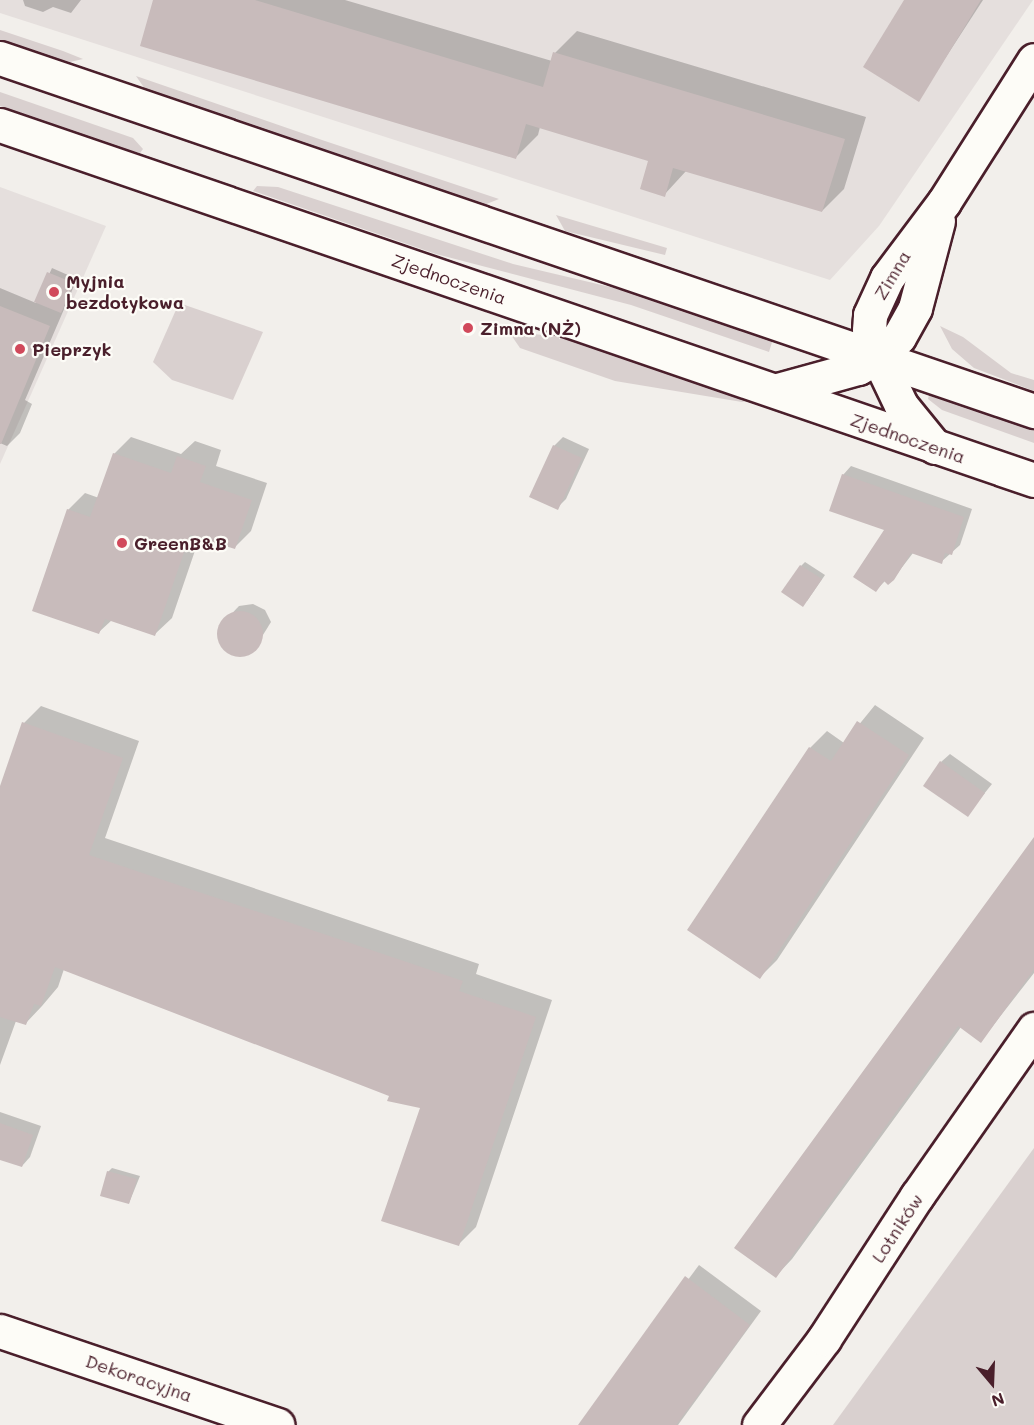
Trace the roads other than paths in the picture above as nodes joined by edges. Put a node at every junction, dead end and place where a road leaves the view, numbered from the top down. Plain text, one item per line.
1 (0, 58) edge
2 (1034, 60) edge
3 (0, 125) edge
4 (878, 357) junction
5 (778, 390) junction
6 (1034, 411) edge
7 (935, 447) junction
8 (1034, 480) edge
9 (1034, 1029) edge
10 (0, 1331) edge
11 (278, 1425) edge
12 (759, 1425) edge

1 - 4 main road
2 - 4 main road, Zimna
3 - 5 main road, Zjednoczenia
4 - 5 main road
4 - 6 main road
4 - 7 main road, Zimna
5 - 7 main road, Zjednoczenia
7 - 8 main road, Zjednoczenia
9 - 12 main road, Lotników
10 - 11 main road, Dekoracyjna

